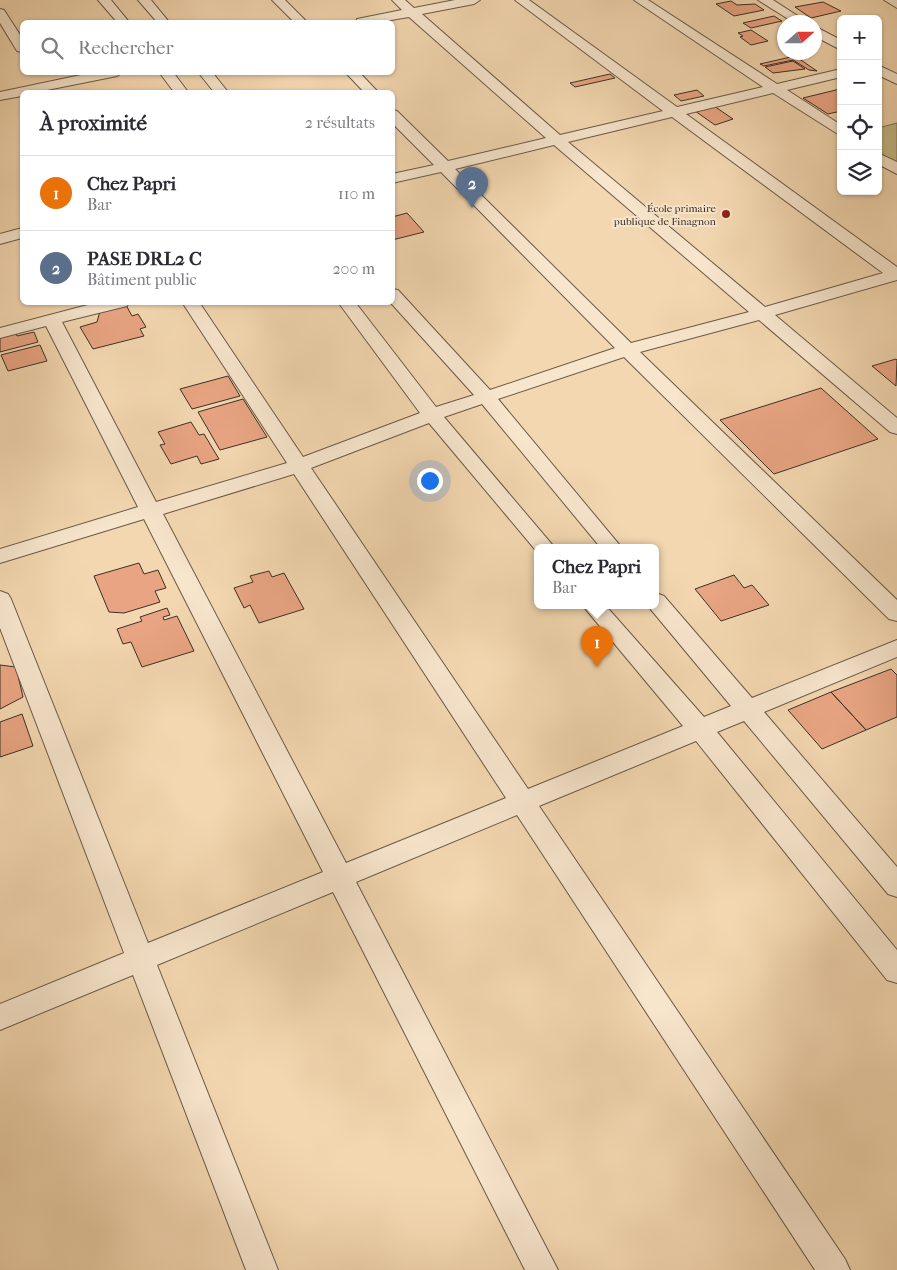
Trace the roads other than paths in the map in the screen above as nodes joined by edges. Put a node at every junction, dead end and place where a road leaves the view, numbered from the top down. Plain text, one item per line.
1 (104, 0) edge
2 (144, 0) edge
3 (278, 0) edge
4 (398, 0) edge
5 (474, 0) edge
6 (521, 0) edge
7 (640, 0) edge
8 (764, 0) edge
9 (890, 0) edge
10 (897, 4) edge
11 (412, 12) junction
12 (0, 13) edge
13 (790, 15) edge
14 (121, 20) edge
15 (161, 20) edge
16 (299, 20) edge
17 (372, 20) edge
18 (822, 35) edge
19 (837, 44) edge
20 (20, 45) edge
21 (882, 66) edge
22 (837, 74) edge
23 (41, 75) edge
24 (106, 75) edge
25 (167, 75) edge
26 (207, 75) edge
27 (354, 75) edge
28 (897, 80) edge
29 (775, 88) junction
30 (50, 90) edge
31 (179, 90) edge
32 (219, 90) edge
33 (369, 90) edge
34 (20, 94) edge
35 (0, 96) edge
36 (674, 112) junction
37 (395, 117) edge
38 (837, 129) edge
39 (557, 140) junction
40 (882, 159) edge
41 (445, 166) junction
42 (897, 169) edge
43 (395, 178) edge
44 (20, 233) edge
45 (2, 234) edge
46 (897, 274) edge
47 (395, 297) edge
48 (110, 305) edge
49 (192, 305) edge
50 (348, 305) edge
51 (761, 314) junction
52 (52, 320) junction
53 (0, 333) edge
54 (626, 350) junction
55 (487, 398) junction
56 (432, 415) junction
57 (897, 428) edge
58 (298, 466) junction
59 (150, 510) junction
60 (542, 544) edge
61 (609, 544) edge
62 (0, 556) edge
63 (0, 599) edge
64 (659, 605) edge
65 (597, 609) edge
66 (897, 613) edge
67 (897, 648) edge
68 (747, 710) junction
69 (700, 729) junction
70 (522, 802) junction
71 (340, 878) junction
72 (897, 886) edge
73 (141, 959) junction
74 (897, 971) edge
75 (0, 1018) edge
76 (262, 1270) edge
77 (542, 1270) edge
78 (834, 1270) edge

1 - 14 street
2 - 15 street
3 - 16 street
4 - 11 street
5 - 11 street
6 - 36 street
7 - 29 street
8 - 13 street
9 - 10 street
11 - 17 street
11 - 39 street
12 - 20 street
18 - 19 street
21 - 28 street
22 - 29 street
23 - 30 street
24 - 30 street
25 - 31 street
26 - 32 street
27 - 33 street
29 - 36 street
29 - 38 street
34 - 35 street
36 - 39 street
36 - 46 street
37 - 41 street
39 - 41 street
39 - 51 street
40 - 42 street
41 - 43 street
41 - 54 street
44 - 45 street
46 - 51 street
47 - 55 street
48 - 52 street
49 - 58 street
50 - 56 street
51 - 54 street
51 - 57 street
52 - 53 street
52 - 59 street
54 - 55 street
54 - 66 street
55 - 56 street
55 - 61 street
56 - 58 street
56 - 60 street
58 - 59 street
58 - 70 street
59 - 62 street
59 - 71 street
63 - 73 street
64 - 68 street
65 - 69 street
67 - 68 street
68 - 69 street
68 - 72 street
69 - 70 street
69 - 74 street
70 - 71 street
70 - 78 street
71 - 73 street
71 - 77 street
73 - 75 street
73 - 76 street

